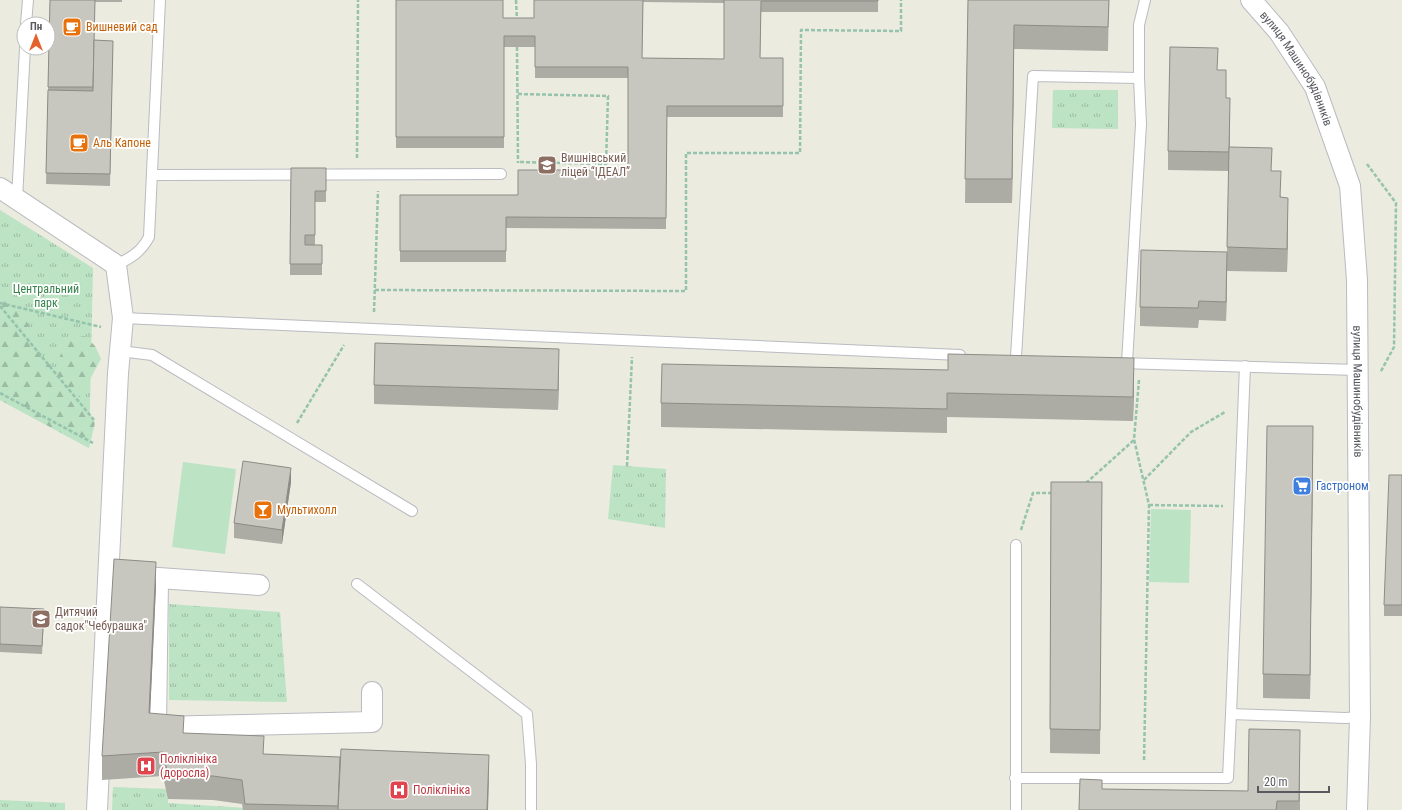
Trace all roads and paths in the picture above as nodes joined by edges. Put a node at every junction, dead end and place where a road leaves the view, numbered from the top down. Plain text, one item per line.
1 (28, 0) edge
2 (160, 0) edge
3 (358, 0) edge
4 (516, 0) edge
5 (901, 0) edge
6 (1144, 0) edge
7 (1251, 0) edge
8 (27, 16) edge
9 (517, 22) edge
10 (517, 47) edge
11 (24, 56) edge
12 (1139, 78) junction
13 (518, 94) junction
14 (1364, 161) dead end
15 (519, 162) junction
16 (357, 174) junction
17 (379, 174) junction
18 (501, 174) joint
19 (152, 175) junction
20 (0, 188) edge
21 (17, 199) junction
22 (116, 265) junction
23 (375, 290) junction
24 (0, 306) edge
25 (122, 318) junction
26 (354, 328) junction
27 (374, 329) junction
28 (633, 340) junction
29 (120, 351) junction
30 (968, 355) edge
31 (1016, 357) edge
32 (1111, 362) edge
33 (1127, 363) junction
34 (1140, 363) junction
35 (1245, 366) junction
36 (1358, 370) junction
37 (1377, 380) dead end
38 (0, 393) edge
39 (1243, 401) junction
40 (94, 421) dead end
41 (288, 437) junction
42 (1134, 439) junction
43 (97, 445) dead end
44 (627, 466) dead end
45 (1144, 480) junction
46 (1081, 487) edge
47 (1061, 493) edge
48 (1149, 505) junction
49 (1239, 506) junction
50 (412, 511) dead end
51 (1016, 545) joint
52 (109, 573) junction
53 (158, 579) junction
54 (259, 584) dead end
55 (356, 584) dead end
56 (372, 692) dead end
57 (1231, 714) junction
58 (1360, 717) junction
59 (1015, 778) junction
60 (1144, 778) junction
61 (98, 810) edge
62 (531, 810) edge
63 (1016, 810) edge
64 (1357, 810) edge

1 - 8 lane
2 - 19 lane
3 - 16 path
4 - 9 path
5 - 23 path
6 - 12 lane
7 - 36 street, вулиця Машинобудівників
10 - 13 path
11 - 21 lane
12 - 31 lane
12 - 33 lane
13 - 15 path
13 - 15 path
14 - 37 path
15 - 18 path
16 - 17 lane
16 - 19 lane
17 - 18 lane
17 - 23 path
19 - 22 lane
20 - 21 street
21 - 22 street
22 - 25 street
23 - 27 path
24 - 40 path
25 - 26 lane
25 - 29 street
26 - 27 lane
26 - 41 path
27 - 28 lane
28 - 30 lane
28 - 44 path
29 - 41 lane
29 - 52 street
32 - 33 lane
33 - 34 lane
34 - 35 lane
34 - 42 path
35 - 36 lane
35 - 39 lane
36 - 58 street, вулиця Машинобудівників
38 - 43 path
39 - 45 path
39 - 49 lane
41 - 50 lane
42 - 45 path
42 - 46 path
45 - 48 path
47 - 51 path
48 - 49 path
48 - 60 path
49 - 57 lane
51 - 59 lane
52 - 53 street
52 - 61 street
53 - 54 street
53 - 56 street
55 - 62 lane
57 - 58 lane
57 - 60 lane
58 - 64 street, вулиця Машинобудівників
59 - 60 lane
59 - 63 lane

